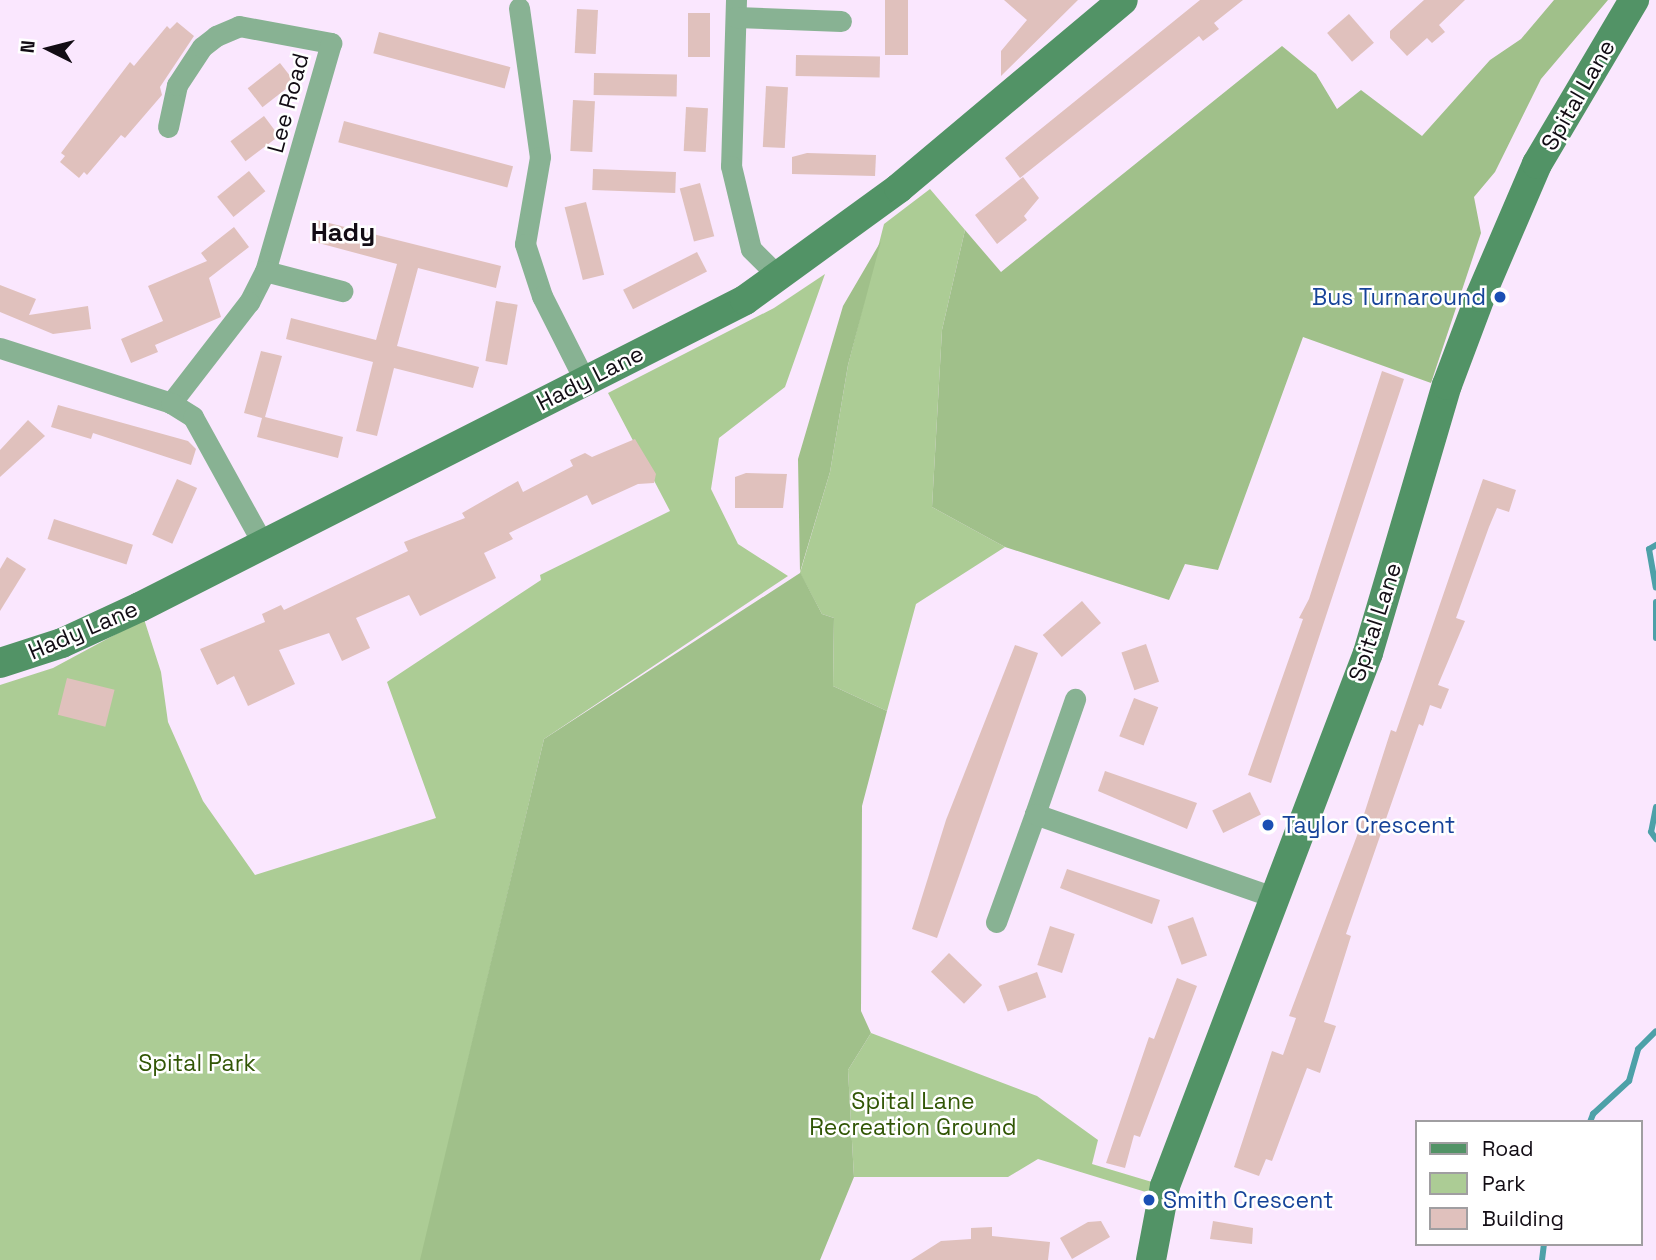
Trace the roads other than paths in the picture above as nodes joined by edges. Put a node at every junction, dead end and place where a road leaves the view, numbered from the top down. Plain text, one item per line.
1 (1123, 0) edge
2 (1634, 0) edge
3 (519, 8) dead end
4 (736, 8) edge
5 (841, 21) dead end
6 (168, 127) dead end
7 (265, 271) junction
8 (780, 278) junction
9 (342, 291) dead end
10 (0, 348) edge
11 (585, 381) junction
12 (171, 403) junction
13 (263, 544) junction
14 (0, 663) edge
15 (1075, 699) dead end
16 (1035, 814) junction
17 (1276, 898) junction
18 (996, 922) dead end
19 (1151, 1260) edge

1 - 8 street, Hady Lane
2 - 17 street, Spital Lane
3 - 11 street
4 - 5 street
4 - 8 street
6 - 7 street, Lee Road
7 - 9 street
7 - 12 street, Lee Road
8 - 11 street, Hady Lane
10 - 12 street
11 - 13 street, Hady Lane
12 - 13 street
13 - 14 street, Hady Lane
15 - 16 street
16 - 17 street
16 - 18 street
17 - 19 street, Spital Lane

